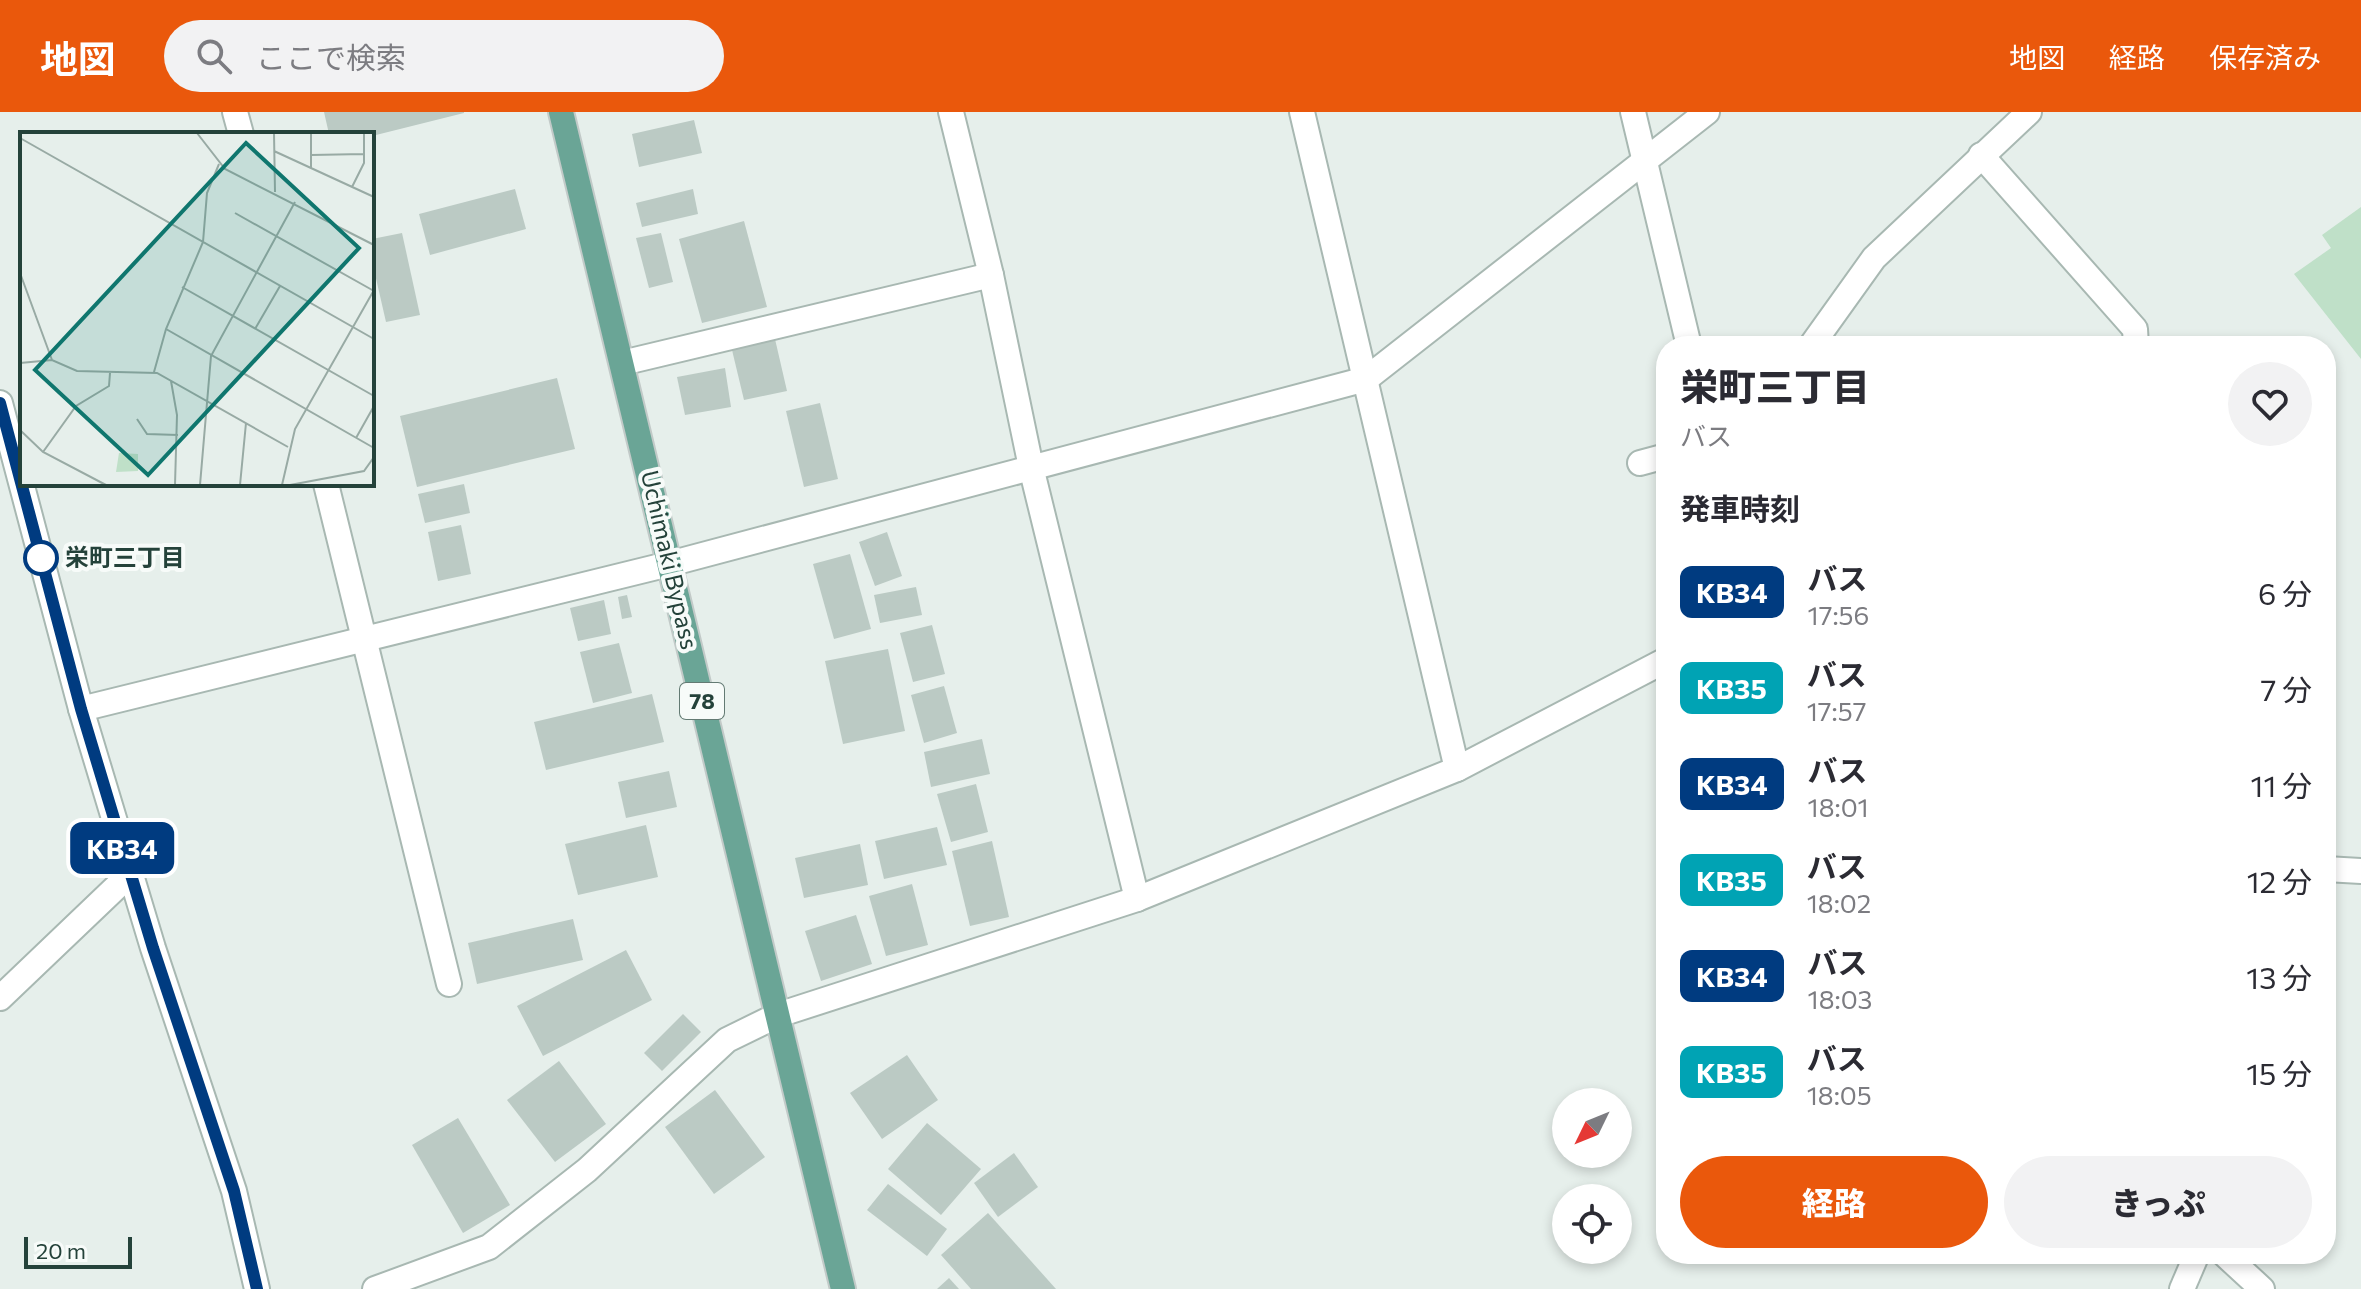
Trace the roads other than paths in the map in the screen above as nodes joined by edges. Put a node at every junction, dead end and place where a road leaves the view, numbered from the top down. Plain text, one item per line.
1 (235, 112) edge
2 (561, 112) edge
3 (951, 112) edge
4 (1302, 112) edge
5 (1633, 112) edge
6 (1707, 112) edge
7 (2029, 112) edge
8 (240, 132) edge
9 (1981, 155) junction
10 (1646, 159) junction
11 (991, 275) junction
12 (1687, 336) edge
13 (1818, 336) edge
14 (2135, 336) edge
15 (622, 363) junction
16 (1366, 379) junction
17 (0, 403) edge
18 (1656, 459) edge
19 (1640, 463) dead end
20 (1031, 467) junction
21 (20, 479) edge
22 (22, 486) edge
23 (326, 486) edge
24 (669, 564) junction
25 (363, 638) junction
26 (1656, 665) edge
27 (81, 709) junction
28 (1457, 769) junction
29 (2336, 870) edge
30 (2361, 871) edge
31 (130, 874) junction
32 (1137, 899) junction
33 (449, 984) dead end
34 (0, 998) edge
35 (778, 1015) junction
36 (2193, 1264) edge
37 (2235, 1264) edge
38 (257, 1289) edge
39 (375, 1289) edge
40 (843, 1289) edge
41 (2182, 1289) edge
42 (2262, 1289) edge

1 - 8 street
2 - 15 main road, Uchimaki Bypass / 78
3 - 11 street
4 - 16 street
5 - 10 street
6 - 10 street
7 - 9 street
9 - 13 street
9 - 14 street
10 - 12 street
10 - 16 street
11 - 15 street
11 - 20 street
15 - 24 main road, Uchimaki Bypass / 78
16 - 20 street
16 - 28 street
17 - 21 street
18 - 19 street
20 - 24 street
20 - 32 street
22 - 27 street
23 - 25 street
24 - 25 street
24 - 35 main road, Uchimaki Bypass / 78
25 - 27 street
25 - 33 street
26 - 28 street
27 - 31 street
28 - 32 street
29 - 30 street
31 - 34 street
31 - 38 street
32 - 35 street
35 - 39 street
35 - 40 main road, Uchimaki Bypass / 78
36 - 41 street
37 - 42 street

